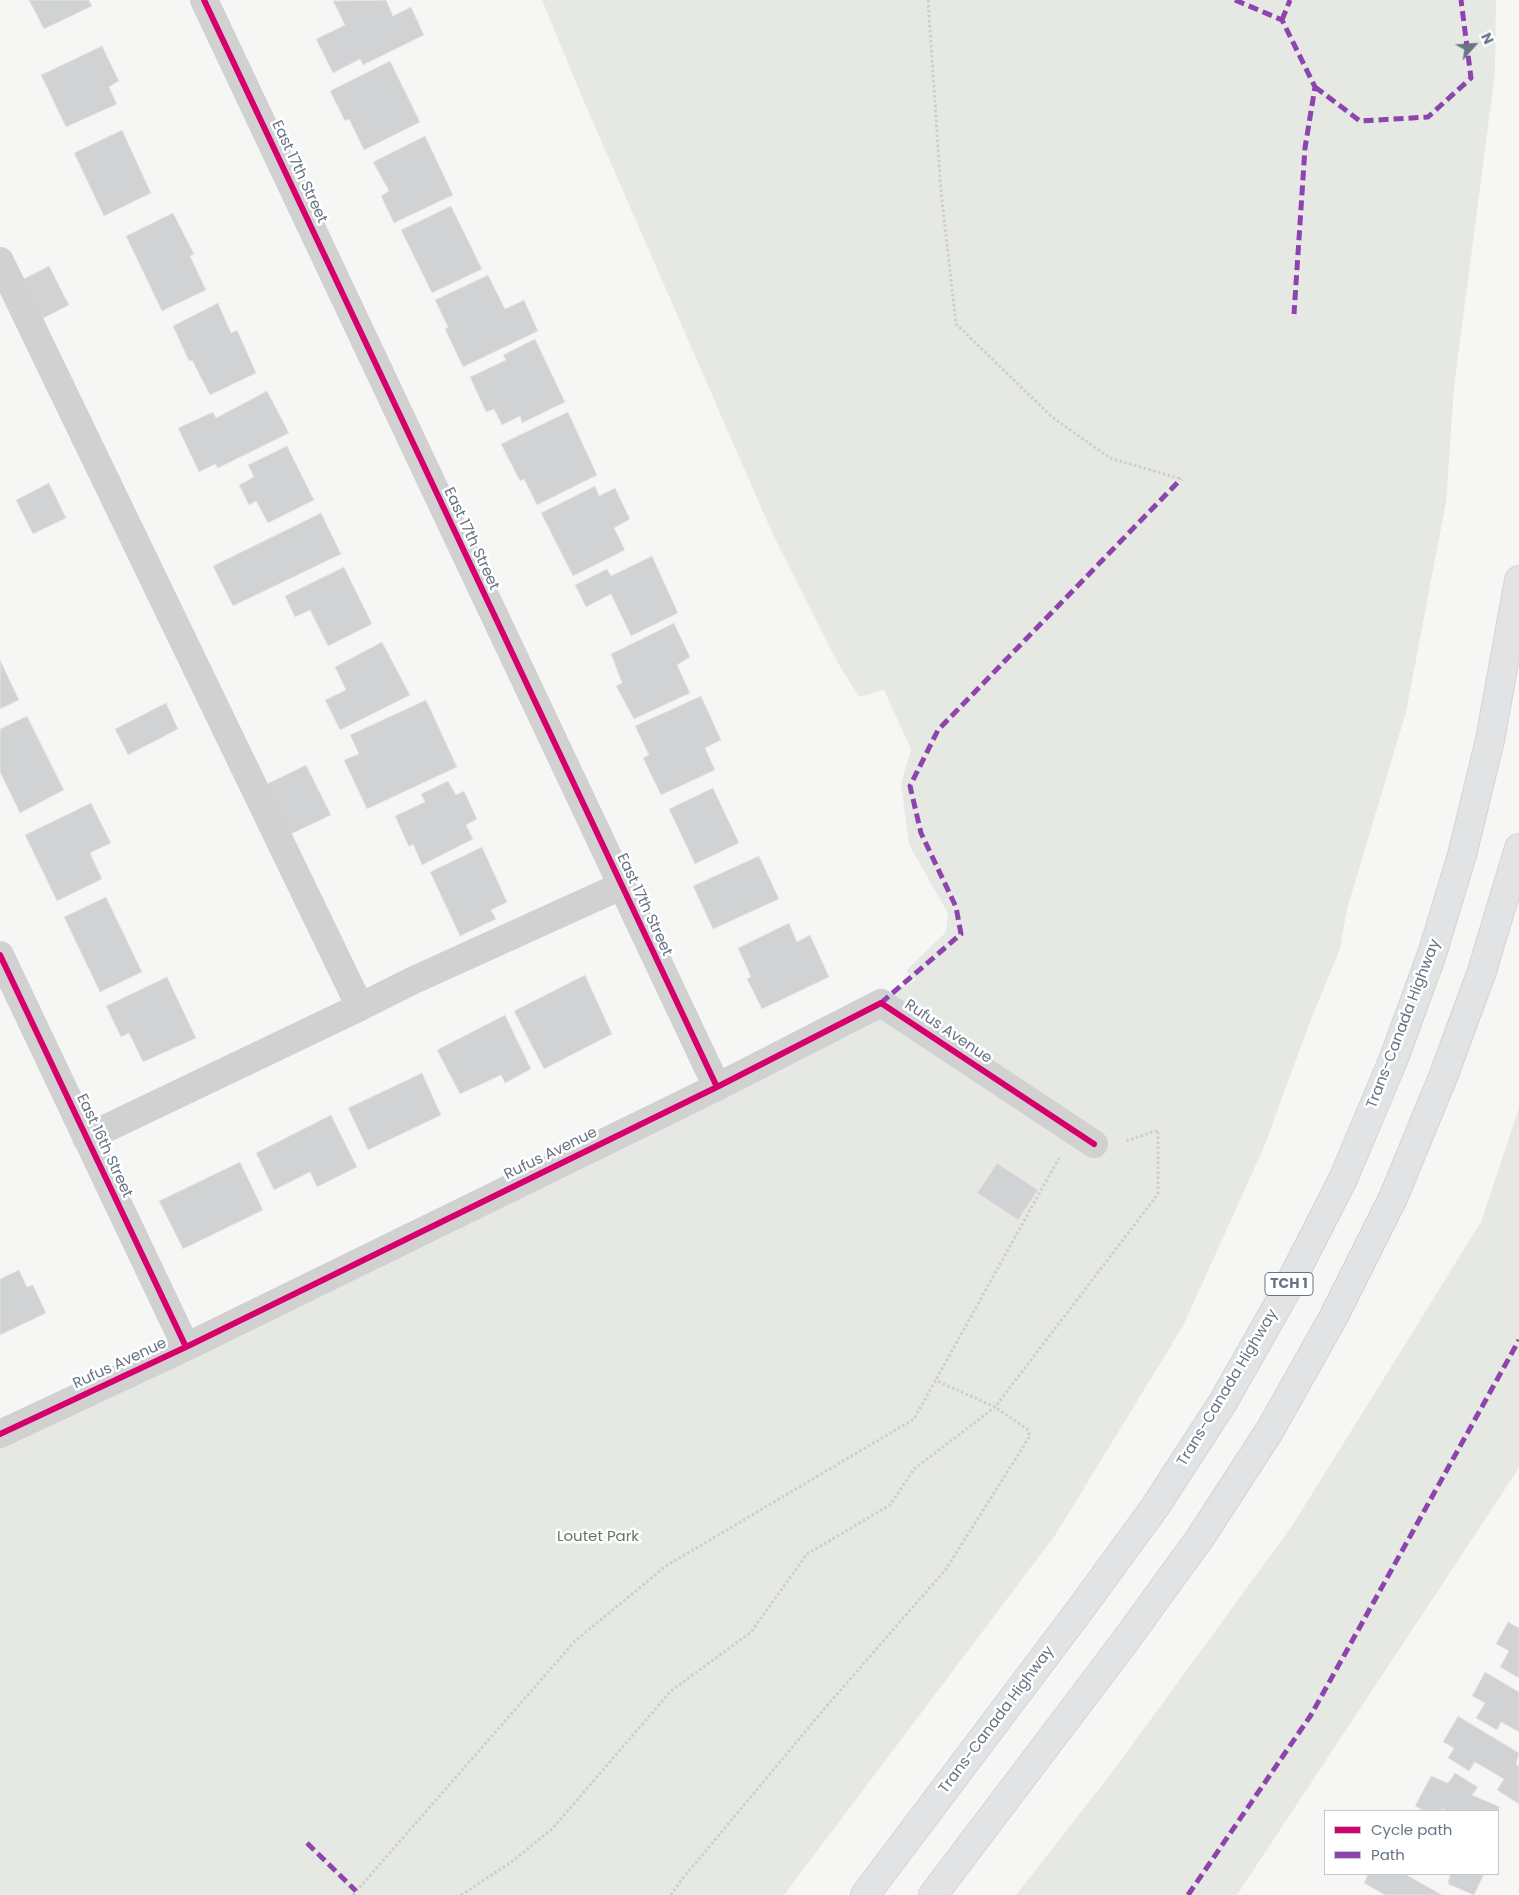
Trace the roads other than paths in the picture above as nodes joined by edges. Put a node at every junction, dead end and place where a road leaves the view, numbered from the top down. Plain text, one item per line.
1 (204, 0) edge
2 (0, 262) edge
3 (1519, 580) edge
4 (1519, 848) edge
5 (621, 886) junction
6 (0, 955) edge
7 (360, 1007) junction
8 (717, 1087) junction
9 (86, 1138) junction
10 (1094, 1144) road end
11 (186, 1348) junction
12 (0, 1434) edge
13 (865, 1895) edge
14 (933, 1895) edge

1 - 5 street, East 17th Street
2 - 7 street
3 - 13 highway, Trans-Canada Highway / TCH 1
4 - 14 highway
5 - 7 street
5 - 8 street, East 17th Street
6 - 9 street, East 16th Street
7 - 9 street
8 - 10 street, Rufus Avenue
8 - 11 street, Rufus Avenue
9 - 11 street, East 16th Street
11 - 12 street, Rufus Avenue

